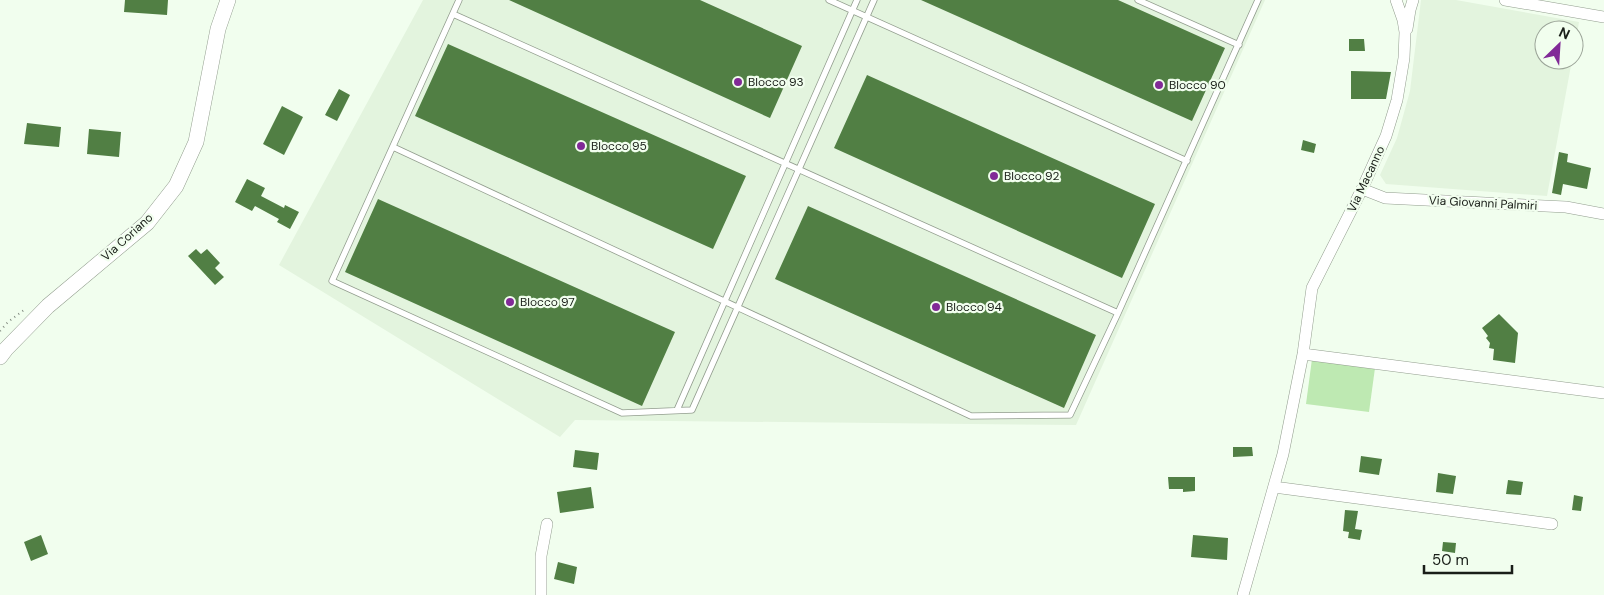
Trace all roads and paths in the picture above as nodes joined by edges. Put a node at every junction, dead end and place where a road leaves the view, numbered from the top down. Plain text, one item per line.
1 (228, 0) edge
2 (459, 0) edge
3 (829, 0) edge
4 (857, 0) edge
5 (874, 0) edge
6 (1138, 0) edge
7 (1258, 0) edge
8 (1396, 0) edge
9 (1413, 0) edge
10 (1505, 0) edge
11 (852, 10) junction
12 (453, 14) junction
13 (866, 16) junction
14 (1604, 17) edge
15 (1405, 32) junction
16 (1239, 45) junction
17 (393, 147) junction
18 (1186, 161) junction
19 (785, 163) junction
20 (799, 169) junction
21 (1362, 189) junction
22 (1604, 214) edge
23 (725, 301) junction
24 (29, 306) dead end
25 (738, 307) junction
26 (1118, 313) junction
27 (0, 331) edge
28 (1303, 354) junction
29 (0, 357) edge
30 (1604, 393) edge
31 (677, 410) junction
32 (1274, 487) junction
33 (547, 524) dead end
34 (1552, 524) dead end
35 (541, 595) edge
36 (1243, 595) edge

1 - 29 main road, Via Coriano
2 - 12 lane
3 - 11 lane
4 - 11 lane
5 - 13 lane
6 - 16 lane
7 - 16 lane
8 - 15 street, Via Macanno
9 - 15 street
10 - 14 street
11 - 13 lane
11 - 19 lane
12 - 17 lane
12 - 19 lane
13 - 18 lane
13 - 20 lane
15 - 21 street, Via Macanno
16 - 18 lane
17 - 23 lane
17 - 31 lane
18 - 26 lane
19 - 20 lane
19 - 23 lane
20 - 25 lane
20 - 26 lane
21 - 22 street, Via Giovanni Palmiri
21 - 28 street, Via Macanno
23 - 25 lane
23 - 31 lane
24 - 27 path
25 - 26 lane
25 - 31 lane
28 - 30 street
28 - 32 street, Via Macanno
32 - 34 street
32 - 36 street, Via Macanno
33 - 35 street

